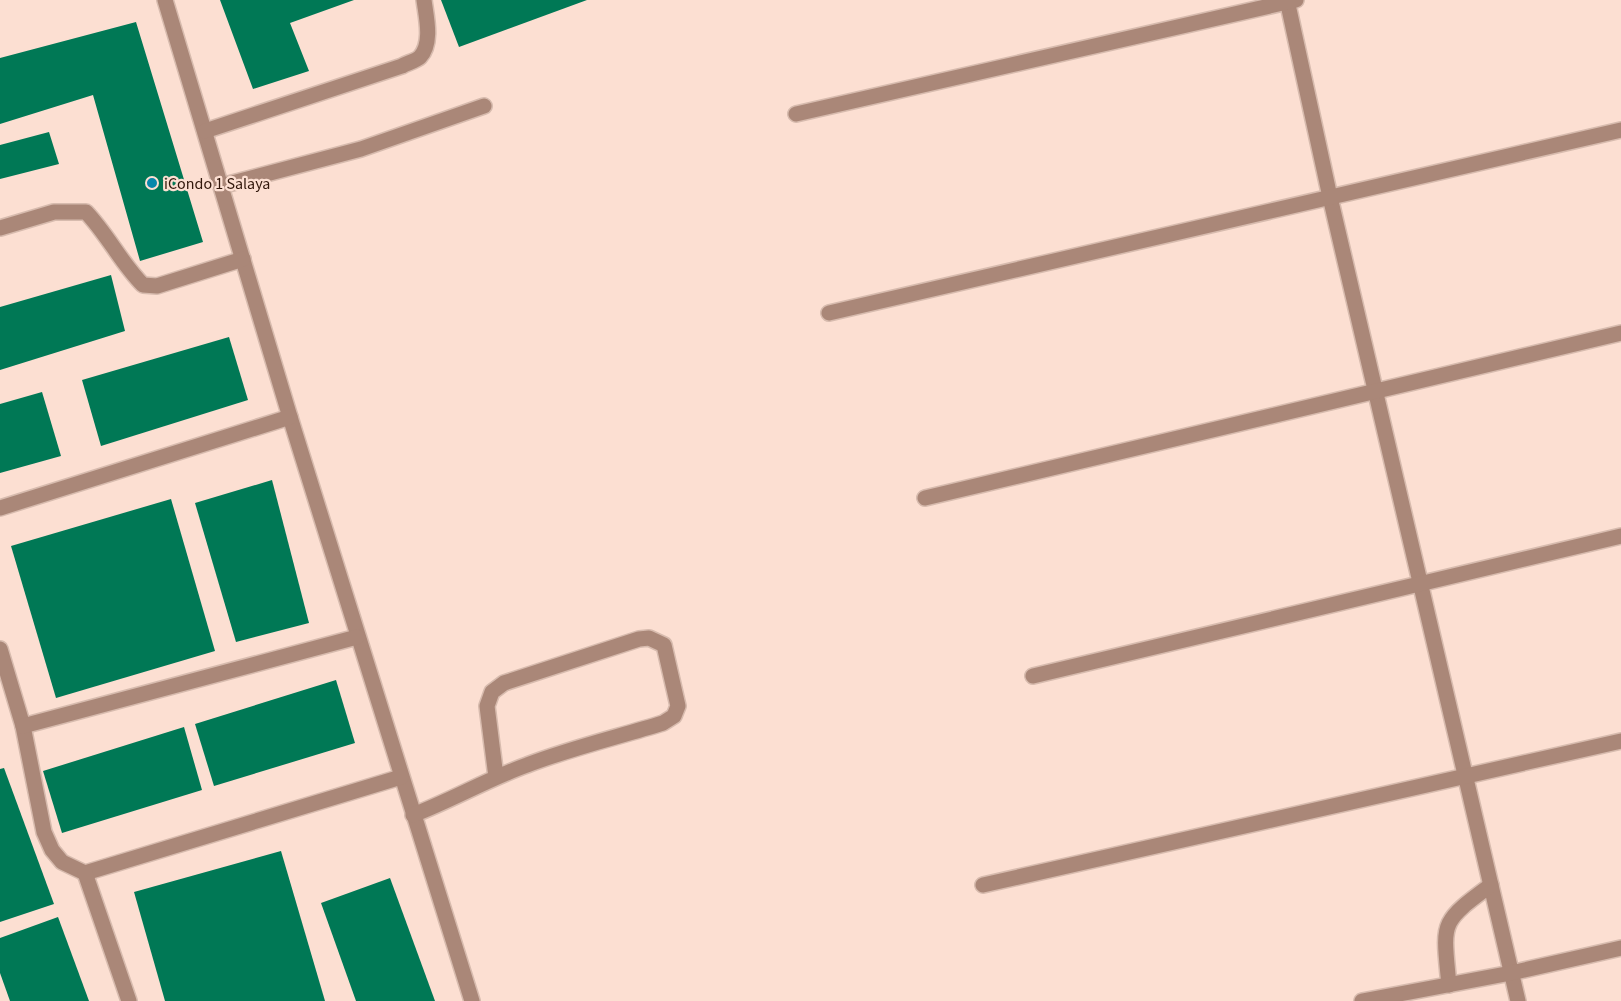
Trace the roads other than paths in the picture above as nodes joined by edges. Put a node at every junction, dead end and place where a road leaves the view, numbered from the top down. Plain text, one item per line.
1 (165, 0) edge
2 (424, 0) edge
3 (1291, 1) edge
4 (484, 105) dead end
5 (796, 114) dead end
6 (1621, 130) edge
7 (205, 131) junction
8 (222, 186) junction
9 (1330, 197) junction
10 (0, 228) edge
11 (243, 259) junction
12 (830, 313) dead end
13 (1621, 333) edge
14 (1377, 391) junction
15 (290, 417) junction
16 (925, 498) dead end
17 (0, 508) edge
18 (1621, 536) edge
19 (1421, 584) junction
20 (357, 637) junction
21 (0, 649) edge
22 (1033, 676) dead end
23 (23, 726) junction
24 (1621, 741) edge
25 (400, 777) junction
26 (496, 777) junction
27 (1467, 777) junction
28 (413, 815) junction
29 (85, 873) junction
30 (983, 885) dead end
31 (1491, 885) junction
32 (1621, 948) edge
33 (1511, 973) junction
34 (1449, 985) junction
35 (129, 1001) edge
36 (472, 1001) edge
37 (1362, 1001) edge
38 (1518, 1001) edge

1 - 7 street
2 - 7 street
3 - 5 street
3 - 9 street
4 - 8 street
6 - 9 street
7 - 8 street
8 - 11 street
9 - 12 street
9 - 14 street
10 - 11 street
11 - 15 street
13 - 14 street
14 - 16 street
14 - 19 street
15 - 17 street
15 - 20 street
18 - 19 street
19 - 22 street
19 - 27 street
20 - 23 street
20 - 25 street
21 - 23 street
23 - 29 street
24 - 27 street
25 - 28 street
25 - 29 street
26 - 26 street
26 - 28 street
27 - 30 street
27 - 31 street
28 - 36 street
29 - 35 street
31 - 33 street
31 - 34 street
32 - 33 street
33 - 34 street
33 - 38 street
34 - 37 street

